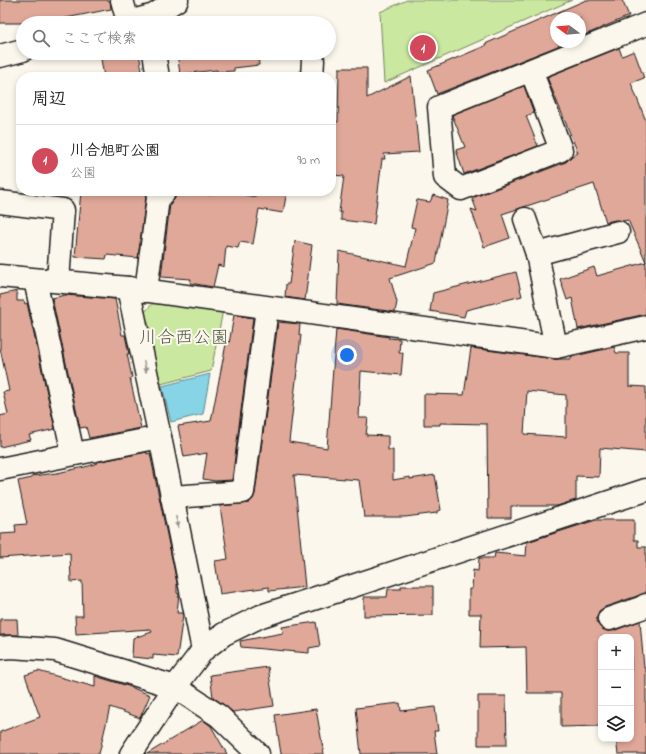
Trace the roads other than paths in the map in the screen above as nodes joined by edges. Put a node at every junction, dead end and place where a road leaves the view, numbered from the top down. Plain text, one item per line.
1 (122, 0) edge
2 (177, 0) edge
3 (133, 16) edge
4 (151, 16) edge
5 (646, 24) edge
6 (16, 52) edge
7 (0, 56) edge
8 (155, 60) edge
9 (531, 70) junction
10 (157, 72) edge
11 (160, 196) edge
12 (0, 202) edge
13 (525, 219) dead end
14 (618, 232) dead end
15 (537, 254) junction
16 (0, 276) edge
17 (35, 280) junction
18 (58, 282) junction
19 (137, 290) junction
20 (267, 308) junction
21 (646, 327) edge
22 (556, 347) junction
23 (160, 437) junction
24 (73, 454) junction
25 (0, 469) edge
26 (646, 490) edge
27 (172, 497) junction
28 (646, 605) edge
29 (609, 618) dead end
30 (0, 648) edge
31 (203, 650) junction
32 (175, 687) junction
33 (131, 754) edge
34 (258, 754) edge

1 - 3 street
2 - 4 street
5 - 9 street
6 - 7 street
8 - 10 street
9 - 9 street
11 - 19 street
12 - 18 street
13 - 15 street
14 - 15 street
15 - 22 street
16 - 17 street
17 - 18 street
17 - 24 street
18 - 19 street
19 - 20 street
19 -> 23 street
20 - 22 street
20 - 27 street
21 - 22 street
23 - 24 street
23 - 27 street
24 - 25 street
26 - 31 street
27 -> 31 street
28 - 29 street
30 - 32 street
31 - 32 street
32 - 33 street
32 - 34 street

